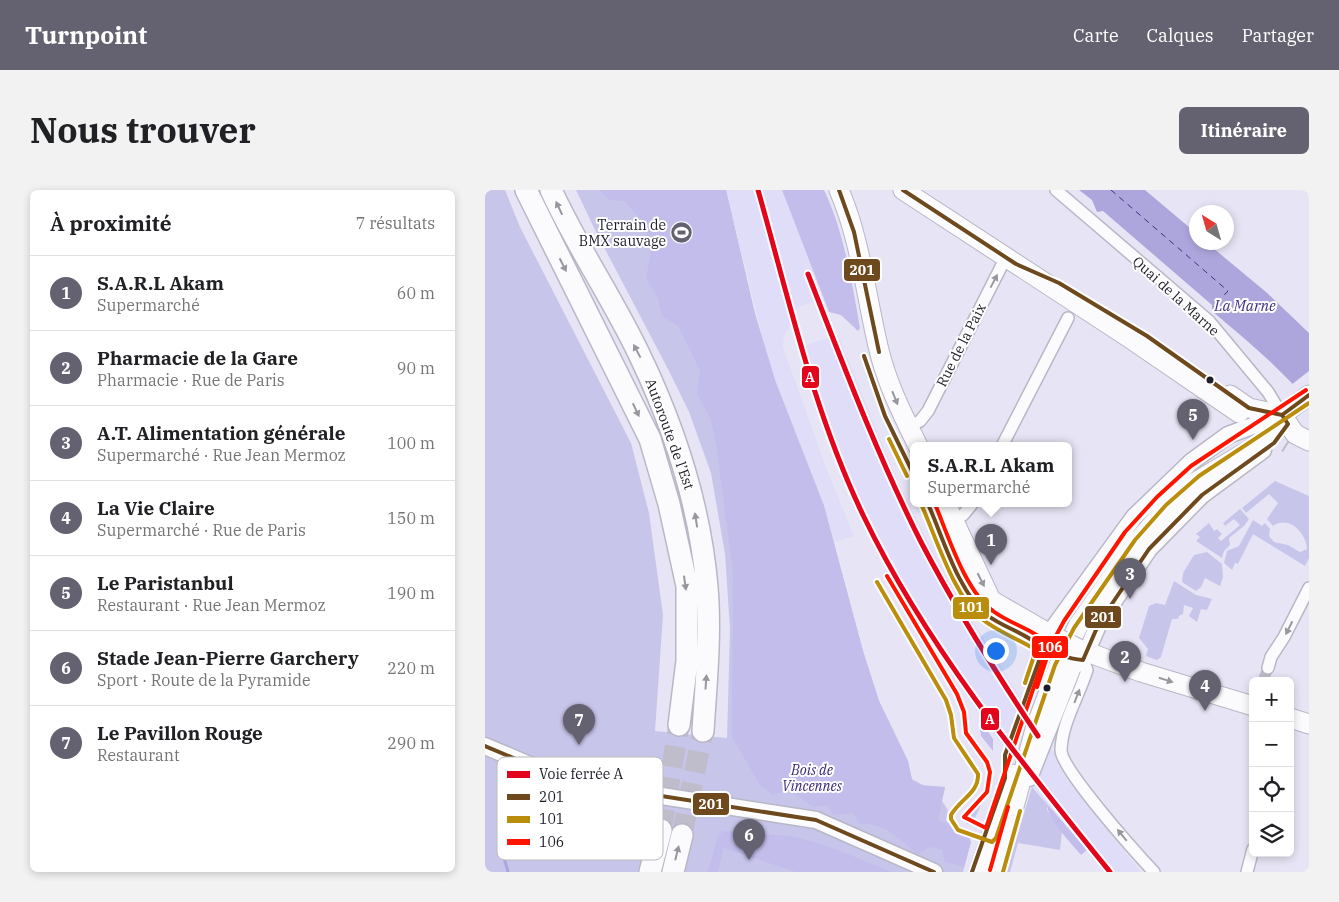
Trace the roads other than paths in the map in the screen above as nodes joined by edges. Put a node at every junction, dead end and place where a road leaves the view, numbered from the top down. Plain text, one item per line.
1 (526, 190) edge
2 (551, 190) edge
3 (839, 190) edge
4 (903, 190) edge
5 (1056, 190) edge
6 (1011, 260) junction
7 (1068, 318) dead end
8 (1293, 410) edge
9 (1239, 413) tunnel mouth
10 (909, 427) junction
11 (1309, 441) edge
12 (916, 442) edge
13 (1004, 442) edge
14 (1288, 444) tunnel mouth
15 (1309, 454) edge
16 (970, 507) edge
17 (949, 512) edge
18 (1309, 588) edge
19 (1052, 635) junction
20 (1083, 654) junction
21 (1268, 668) tunnel mouth
22 (1249, 705) edge
23 (679, 725) tunnel mouth
24 (703, 731) tunnel mouth
25 (485, 746) edge
26 (511, 757) edge
27 (663, 795) edge
28 (1012, 820) junction
29 (682, 835) tunnel mouth
30 (1251, 857) edge
31 (673, 872) edge
32 (934, 872) edge
33 (979, 872) edge
34 (996, 872) edge
35 (1154, 872) edge
36 (1247, 872) edge

1 -> 23 highway, Autoroute de l’Est
24 -> 2 highway, Autoroute de l’Est
3 -> 10 main road
4 - 6 main road
5 - 8 street, Quai de la Marne
6 - 8 main road
6 - 9 main road
10 -> 6 street, Rue de la Paix
7 - 13 street
8 - 11 main road
8 - 19 street
8 - 20 street
8 - 28 main road
8 - 33 main road
10 - 12 main road
14 - 15 main road
16 - 17 street
17 -> 19 main road
18 -> 21 street
19 - 20 main road, bridge
20 -> 22 main road
20 - 28 street
35 -> 20 street
25 - 26 street
27 - 32 street
28 - 34 main road
31 -> 29 highway
30 - 36 street

